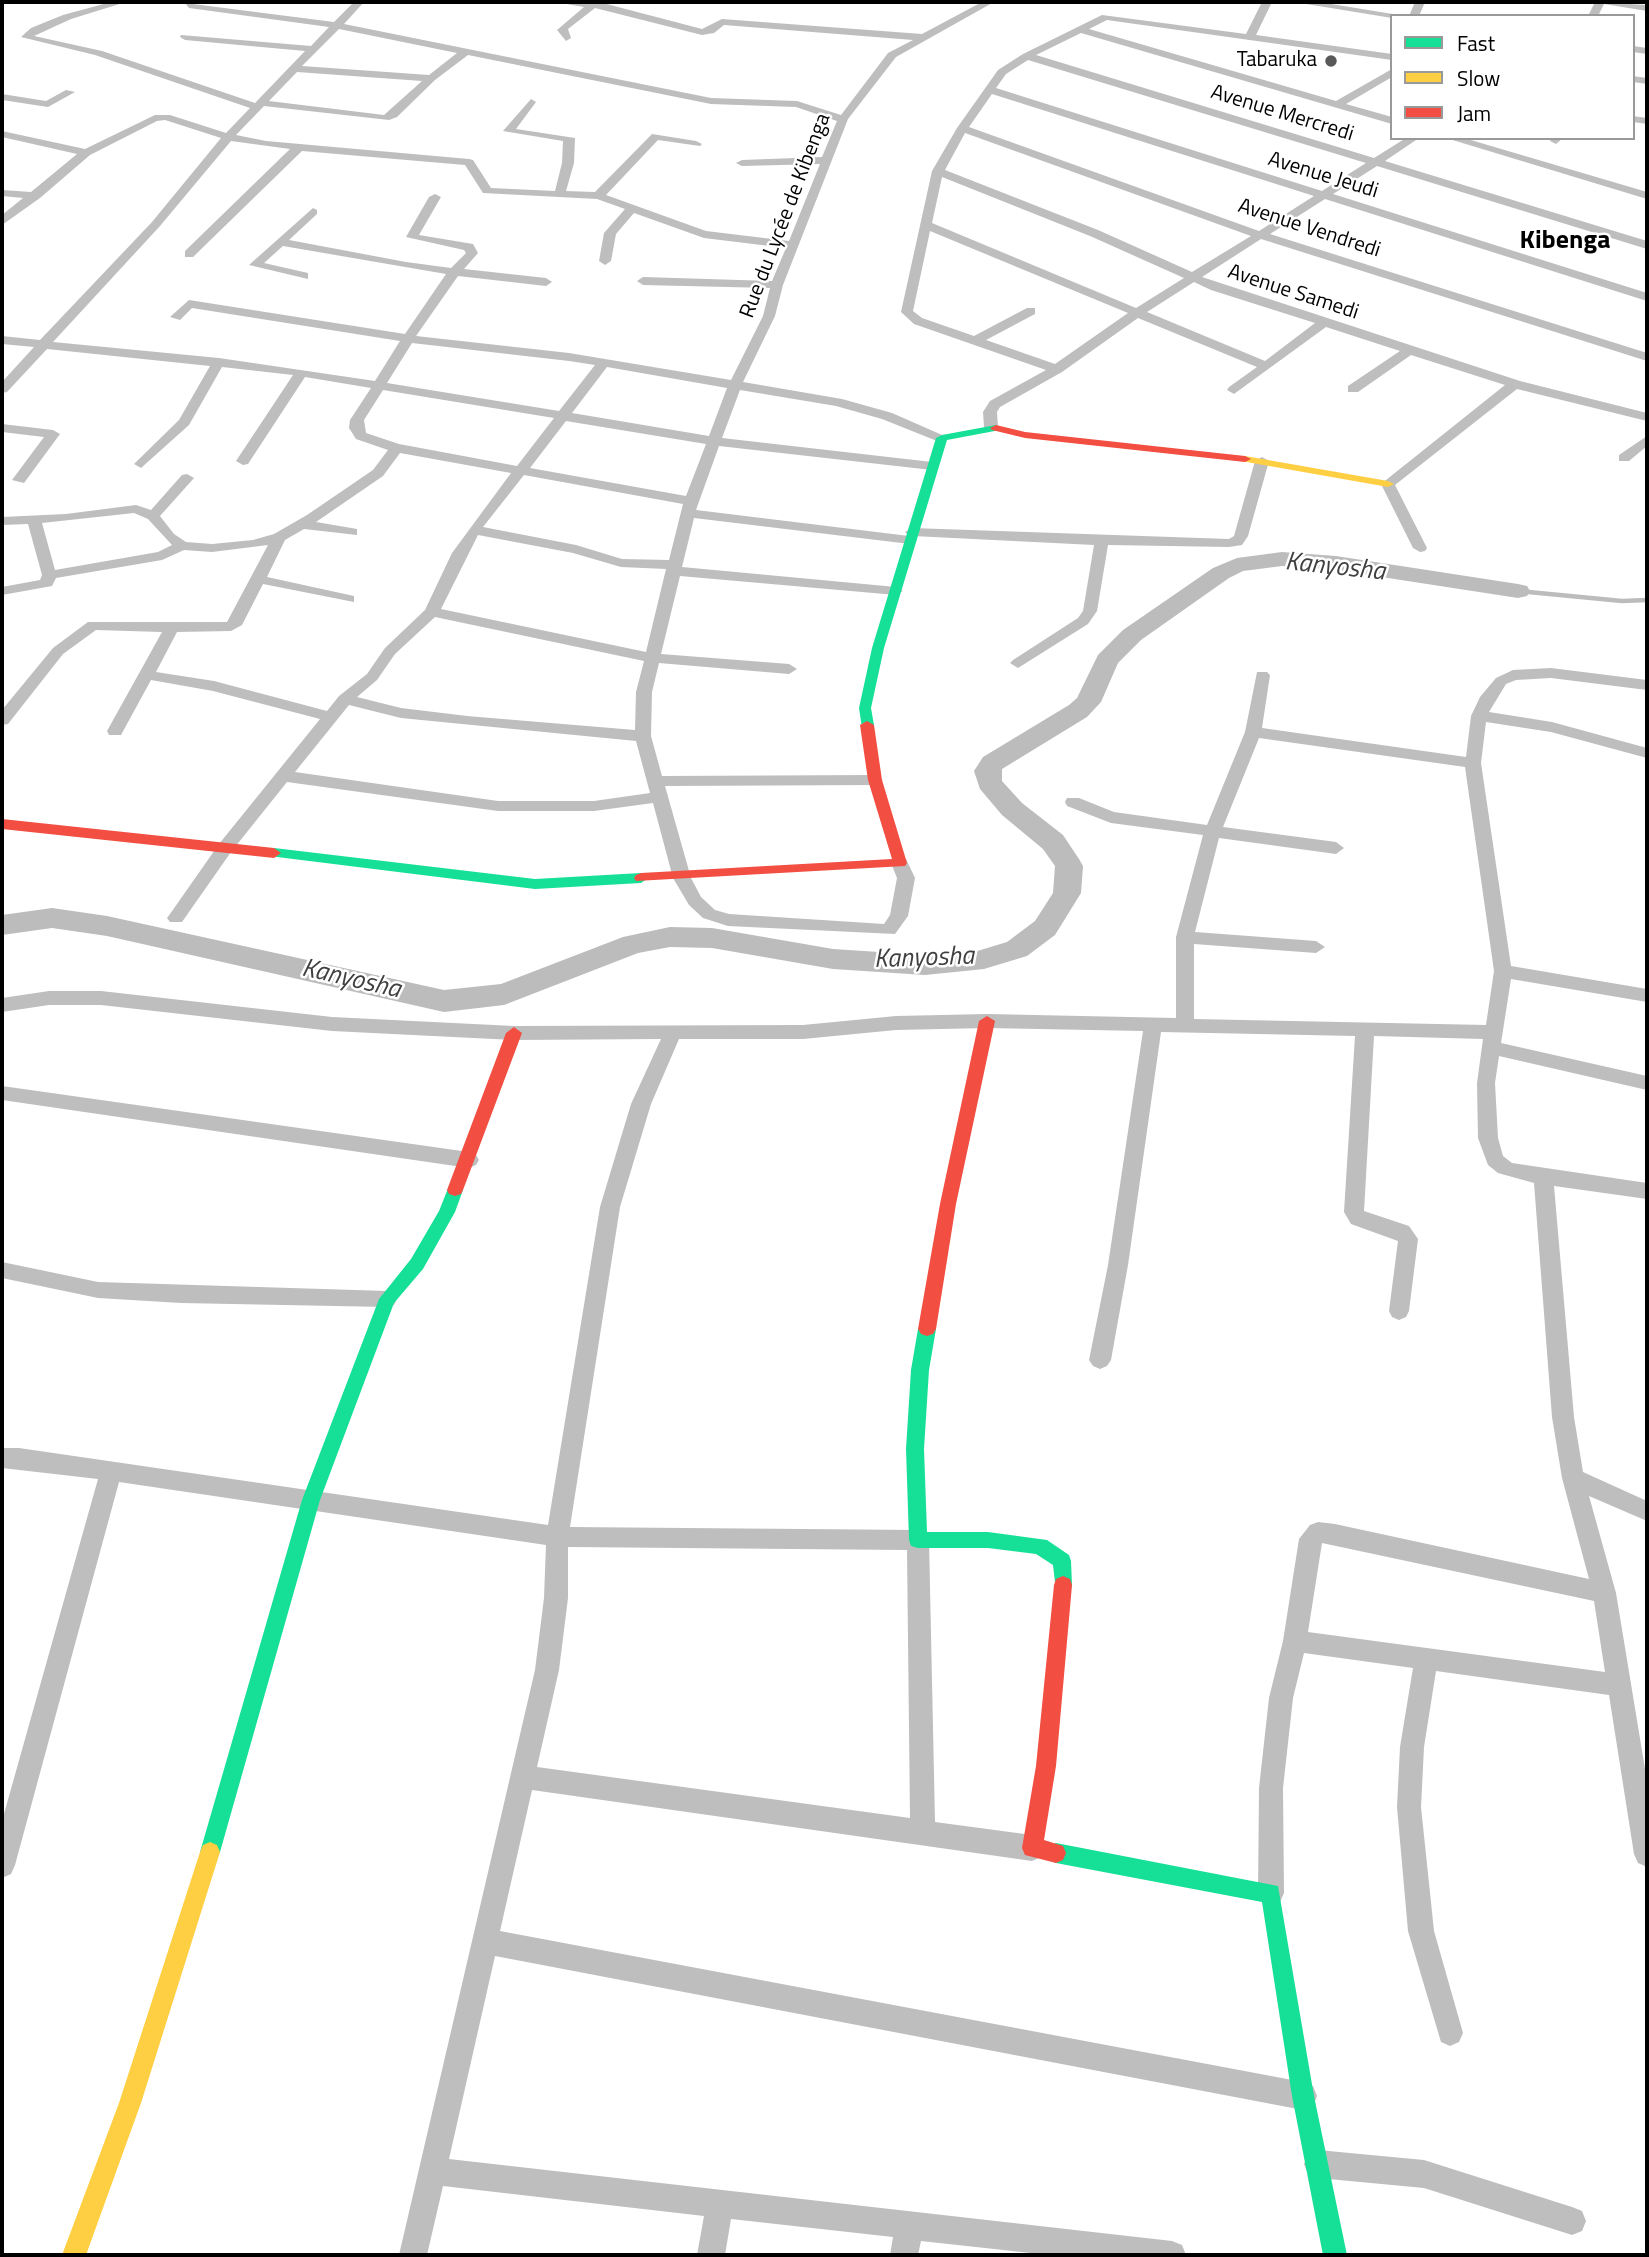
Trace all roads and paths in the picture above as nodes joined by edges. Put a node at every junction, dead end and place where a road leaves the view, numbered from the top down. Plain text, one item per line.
1 (121, 2) edge
2 (359, 2) edge
3 (559, 2) edge
4 (959, 2) edge
5 (1267, 2) edge
6 (1299, 2) edge
7 (1608, 2) edge
8 (594, 4) junction
9 (984, 4) edge
10 (189, 5) dead end
11 (1647, 8) edge
12 (1390, 15) edge
13 (336, 25) junction
14 (1080, 30) junction
15 (1250, 36) junction
16 (185, 37) dead end
17 (920, 37) junction
18 (566, 38) dead end
19 (314, 49) junction
20 (465, 52) junction
21 (1027, 56) junction
22 (1390, 57) edge
23 (295, 69) junction
24 (1390, 73) edge
25 (431, 78) junction
26 (988, 89) junction
27 (70, 92) dead end
28 (2, 97) edge
29 (531, 102) dead end
30 (260, 105) junction
31 (1337, 105) junction
32 (843, 119) junction
33 (1390, 120) edge
34 (962, 128) junction
35 (2, 134) edge
36 (228, 137) junction
37 (1411, 140) edge
38 (1458, 140) edge
39 (696, 144) dead end
40 (298, 148) junction
41 (86, 153) junction
42 (827, 160) junction
43 (742, 163) dead end
44 (1376, 163) junction
45 (938, 171) junction
46 (1647, 179) edge
47 (1632, 191) junction
48 (2, 193) edge
49 (560, 193) junction
50 (36, 196) junction
51 (598, 196) junction
52 (1322, 196) junction
53 (1647, 196) edge
54 (435, 197) dead end
55 (633, 207) junction
56 (313, 212) dead end
57 (2, 221) edge
58 (925, 225) junction
59 (1260, 235) junction
60 (281, 242) junction
61 (794, 245) junction
62 (1647, 245) edge
63 (189, 254) dead end
64 (604, 261) dead end
65 (454, 272) junction
66 (304, 276) dead end
67 (1192, 279) junction
68 (643, 281) dead end
69 (546, 282) dead end
70 (777, 285) junction
71 (1647, 298) edge
72 (1031, 311) dead end
73 (1138, 312) junction
74 (176, 317) dead end
75 (1323, 323) junction
76 (409, 337) junction
77 (2, 340) edge
78 (975, 341) junction
79 (43, 345) junction
80 (1408, 351) junction
81 (1647, 357) edge
82 (219, 362) junction
83 (604, 363) junction
84 (1264, 365) junction
85 (1057, 369) junction
86 (301, 372) junction
87 (380, 383) junction
88 (1515, 384) junction
89 (735, 385) junction
90 (2, 389) edge
91 (1353, 389) dead end
92 (1234, 390) dead end
93 (564, 415) junction
94 (1647, 417) edge
95 (991, 427) junction
96 (2, 428) edge
97 (942, 439) junction
98 (1647, 440) edge
99 (712, 441) junction
100 (396, 448) junction
101 (1624, 458) dead end
102 (243, 461) dead end
103 (1262, 461) junction
104 (141, 464) dead end
105 (932, 466) junction
106 (519, 470) junction
107 (187, 478) dead end
108 (19, 480) dead end
109 (1388, 484) junction
110 (690, 507) junction
111 (153, 516) junction
112 (34, 520) junction
113 (2, 521) edge
114 (302, 524) junction
115 (474, 530) junction
116 (352, 532) dead end
117 (911, 536) junction
118 (279, 537) junction
119 (1102, 541) junction
120 (182, 546) junction
121 (1420, 548) dead end
122 (673, 568) junction
123 (48, 575) junction
124 (258, 579) junction
125 (2, 591) edge
126 (896, 591) junction
127 (349, 599) dead end
128 (432, 612) junction
129 (172, 628) junction
130 (652, 658) junction
131 (1018, 663) dead end
132 (789, 669) dead end
133 (146, 675) junction
134 (1262, 675) dead end
135 (1647, 685) edge
136 (345, 699) junction
137 (1479, 716) junction
138 (330, 717) junction
139 (2, 720) edge
140 (115, 731) dead end
141 (1254, 732) junction
142 (643, 736) junction
143 (1647, 753) edge
144 (1473, 763) junction
145 (282, 776) junction
146 (875, 780) junction
147 (658, 789) junction
148 (1073, 802) dead end
149 (2, 824) edge
150 (1213, 830) junction
151 (225, 848) junction
152 (1336, 848) dead end
153 (900, 863) junction
154 (682, 878) junction
155 (176, 918) dead end
156 (1185, 937) junction
157 (1316, 947) dead end
158 (1503, 971) junction
159 (1647, 995) edge
160 (2, 1005) edge
161 (987, 1021) junction
162 (1153, 1024) junction
163 (1185, 1026) junction
164 (1366, 1027) junction
165 (514, 1033) junction
166 (673, 1033) junction
167 (1491, 1040) junction
168 (1647, 1083) edge
169 (2, 1093) edge
170 (469, 1160) junction
171 (1544, 1177) junction
172 (1647, 1191) edge
173 (2, 1270) edge
174 (387, 1299) junction
175 (1399, 1311) dead end
176 (1100, 1360) dead end
177 (2, 1458) edge
178 (111, 1472) junction
179 (1573, 1478) junction
180 (311, 1500) junction
181 (1647, 1511) edge
182 (557, 1537) junction
183 (918, 1540) junction
184 (1604, 1593) junction
185 (1295, 1641) junction
186 (1426, 1658) junction
187 (1619, 1685) junction
188 (525, 1777) junction
189 (923, 1832) junction
190 (1032, 1848) junction
191 (1647, 1854) edge
192 (2, 1865) edge
193 (1271, 1893) junction
194 (484, 1941) junction
195 (1450, 2033) dead end
196 (1303, 2096) junction
197 (1318, 2164) junction
198 (431, 2171) junction
199 (720, 2203) junction
200 (1572, 2221) dead end
201 (909, 2225) junction
202 (1115, 2251) edge
203 (74, 2255) edge
204 (413, 2255) edge
205 (711, 2255) edge
206 (904, 2255) edge
207 (1172, 2255) edge
208 (1335, 2255) edge

1 - 30 street
2 - 13 street
3 - 8 street
4 - 9 street
5 - 15 street
6 - 12 street
7 - 11 street
8 - 17 street
8 - 18 street
9 - 17 street, Rue du Lycée de Kibenga
10 - 13 street
13 - 19 street
13 - 20 street
14 - 15 street
14 - 21 street
14 - 31 street
15 - 22 street
16 - 19 street
17 - 32 street, Rue du Lycée de Kibenga
19 - 23 street
20 - 25 street
20 - 32 street
21 - 26 street
21 - 44 street, Avenue Mercredi
23 - 25 street
23 - 30 street
24 - 31 street
25 - 30 street
26 - 34 street
26 - 52 street, Avenue Jeudi
27 - 28 street
29 - 49 street
30 - 36 street
31 - 33 street
32 - 42 street, Rue du Lycée de Kibenga
34 - 45 street
34 - 59 street, Avenue Vendredi
35 - 41 street
36 - 40 street
36 - 41 street
36 - 79 street
37 - 44 street
38 - 47 street
39 - 51 street
40 - 49 street
40 - 63 street
41 - 50 street
42 - 43 street
42 - 61 street, Rue du Lycée de Kibenga
44 - 52 street
44 - 62 street, Avenue Mercredi
45 - 58 street
45 - 67 street, Avenue Samedi
46 - 47 street
47 - 53 street
48 - 50 street
49 - 51 street
50 - 57 street
51 - 55 street
52 - 59 street
52 - 71 street, Avenue Jeudi
54 - 65 street
55 - 61 street
55 - 64 street
56 - 60 street
58 - 73 street
58 - 78 street
59 - 67 street
59 - 81 street, Avenue Vendredi
60 - 65 street
60 - 66 street
61 - 70 street, Rue du Lycée de Kibenga
65 - 69 street
65 - 76 street
67 - 73 street
67 - 75 street, Avenue Samedi
68 - 70 street
70 - 89 street, Rue du Lycée de Kibenga
72 - 78 street
73 - 84 street
73 - 85 street
74 - 76 street
75 - 80 street, Avenue Samedi
75 - 84 street
76 - 83 street
76 - 87 street
77 - 79 street
78 - 85 street
79 - 82 street
79 - 90 street
80 - 88 street, Avenue Samedi
80 - 91 street
82 - 86 street
82 - 104 street
83 - 89 street
83 - 93 street
84 - 92 street
85 - 95 street
86 - 87 street
86 - 102 street
87 - 93 street
87 - 100 street
88 - 94 street, Avenue Samedi
88 - 109 street
89 - 97 street
89 - 99 street, Rue du Lycée de Kibenga
93 - 99 street
93 - 106 street
95 - 97 street
95 - 103 street
96 - 108 street
97 - 105 street
98 - 101 street
99 - 105 street
99 - 110 street, Rue du Lycée de Kibenga
100 - 106 street
100 - 114 street
103 - 109 street
103 - 119 street
105 - 117 street
106 - 110 street
106 - 115 street
107 - 111 street
109 - 121 street
110 - 117 street
110 - 122 street, Rue du Lycée de Kibenga
111 - 112 street
111 - 120 street
112 - 113 street
112 - 123 street
114 - 116 street
114 - 118 street
115 - 122 street
115 - 128 street
117 - 119 street
117 - 126 street
118 - 120 street
118 - 124 street
119 - 131 street
120 - 123 street
122 - 126 street
122 - 130 street, Rue du Lycée de Kibenga
123 - 125 street
124 - 127 street
124 - 129 street
126 - 146 street
128 - 130 street
128 - 136 street
129 - 133 street
129 - 139 street
130 - 132 street
130 - 142 street, Rue du Lycée de Kibenga
133 - 138 street
133 - 140 street
134 - 141 street
135 - 137 street
136 - 138 street
136 - 142 street
137 - 143 street
137 - 144 street
138 - 145 street
141 - 144 street
141 - 150 street
142 - 147 street, Rue du Lycée de Kibenga
144 - 158 street
145 - 147 street
145 - 151 street
146 - 147 street
146 - 153 street
147 - 154 street, Rue du Lycée de Kibenga
148 - 150 street
149 - 151 street
150 - 152 street
150 - 156 street
151 - 154 street
151 - 155 street
153 - 154 street
153 - 154 street, Rue du Lycée de Kibenga
156 - 157 street
156 - 163 street
158 - 159 street
158 - 167 street
160 - 165 street
161 - 162 street
161 - 166 street
161 - 183 street
162 - 163 street
162 - 176 street
163 - 164 street
164 - 167 street
164 - 175 street
165 - 166 street
165 - 170 street
166 - 182 street
167 - 168 street
167 - 171 street
169 - 170 street
170 - 174 street
171 - 172 street
171 - 179 street
173 - 174 street
174 - 180 street
177 - 178 street
178 - 180 street
178 - 192 street
179 - 181 street
179 - 184 street
180 - 182 street
180 - 203 street
182 - 183 street
182 - 188 street
183 - 189 street
183 - 190 street
184 - 185 street
184 - 187 street
185 - 186 street
185 - 193 street
186 - 187 street
186 - 195 street
187 - 191 street
188 - 189 street
188 - 194 street
189 - 190 street
190 - 193 street
193 - 196 street
194 - 196 street
194 - 198 street
196 - 197 street
197 - 200 street
197 - 208 street
198 - 199 street
198 - 204 street
199 - 201 street
199 - 205 street
201 - 202 street
201 - 206 street
202 - 207 street

